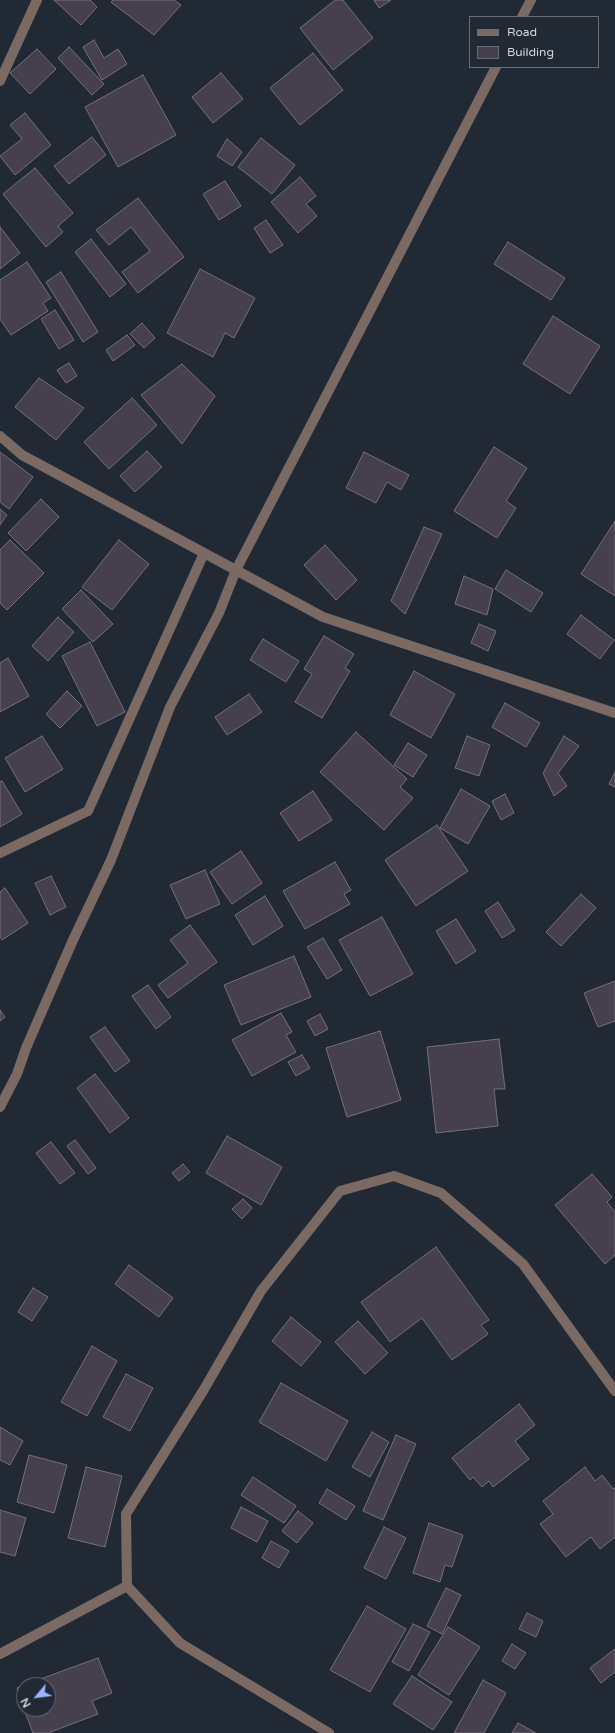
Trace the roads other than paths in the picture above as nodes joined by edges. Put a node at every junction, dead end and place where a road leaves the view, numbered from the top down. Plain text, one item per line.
1 (37, 0) edge
2 (531, 0) edge
3 (523, 16) edge
4 (495, 68) edge
5 (0, 81) edge
6 (0, 436) edge
7 (204, 553) junction
8 (236, 570) junction
9 (615, 712) edge
10 (0, 853) edge
11 (0, 1107) edge
12 (615, 1391) edge
13 (127, 1586) junction
14 (0, 1654) edge
15 (329, 1733) edge

1 - 5 street
2 - 3 street
4 - 8 street
6 - 7 street
7 - 8 street
7 - 10 street
8 - 9 street
8 - 11 street
12 - 13 street
13 - 14 street
13 - 15 street

